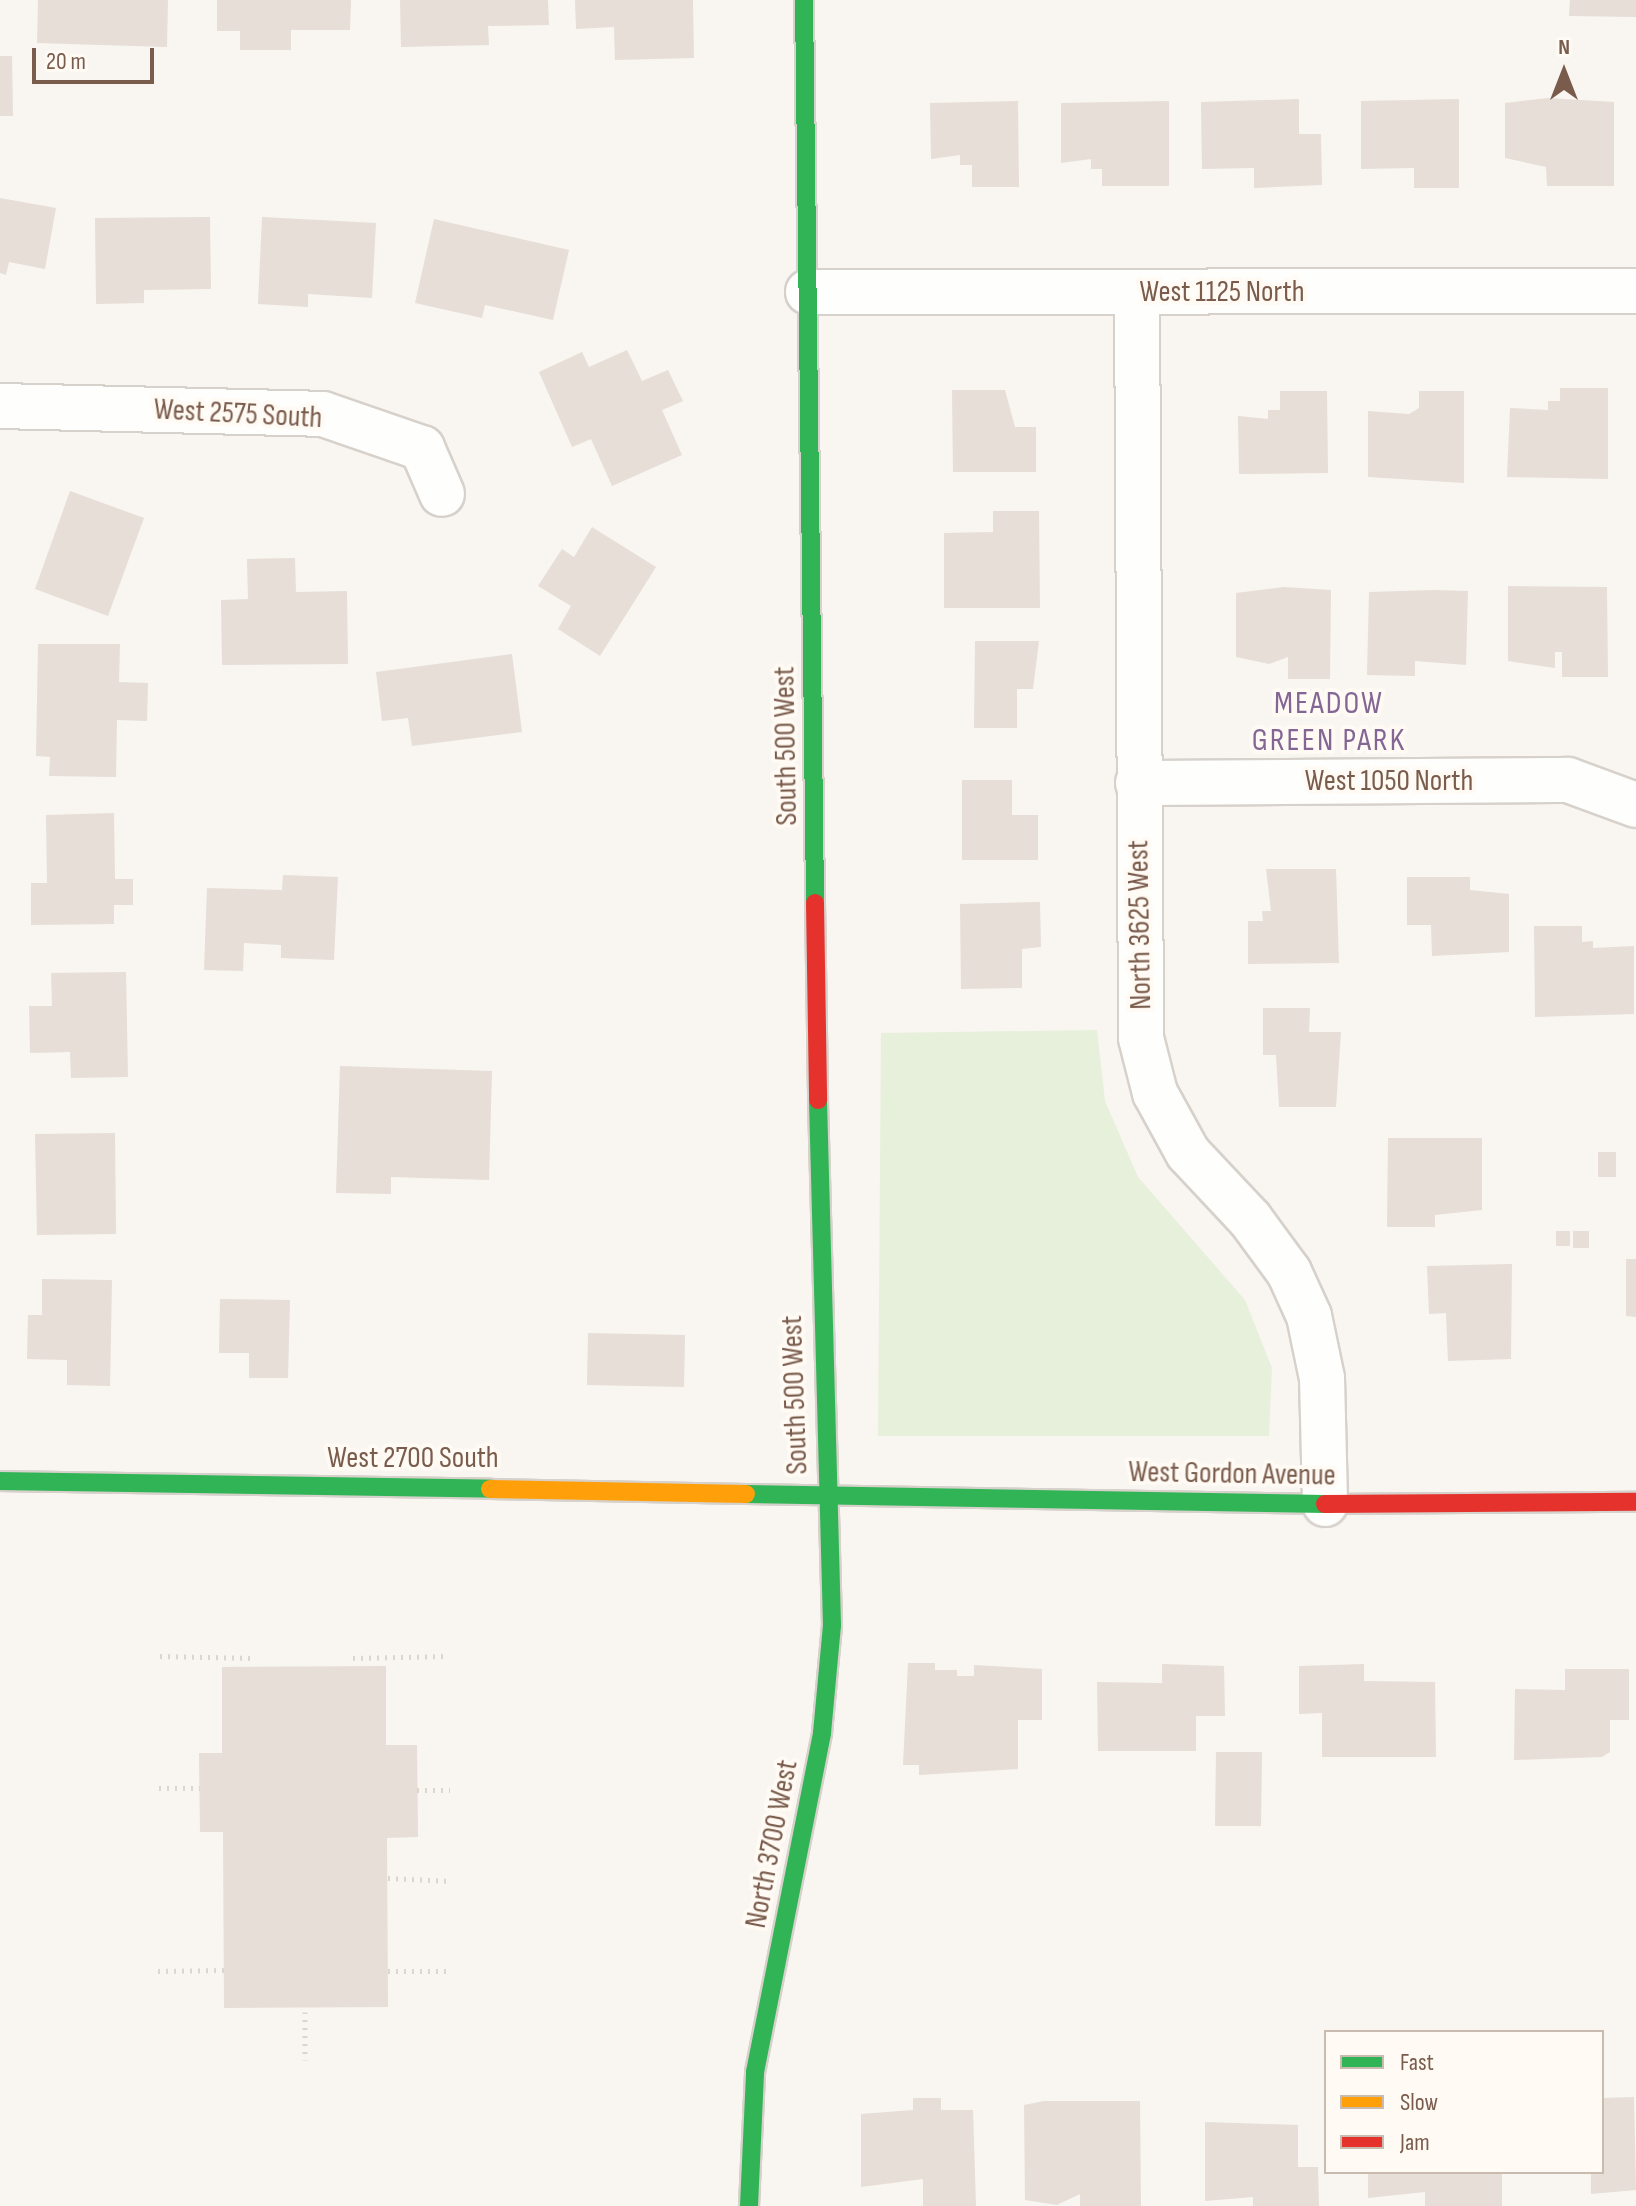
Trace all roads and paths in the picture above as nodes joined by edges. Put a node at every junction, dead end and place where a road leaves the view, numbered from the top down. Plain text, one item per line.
1 (804, 0) edge
2 (1636, 291) edge
3 (808, 292) junction
4 (1137, 292) junction
5 (0, 406) edge
6 (442, 494) dead end
7 (1138, 783) junction
8 (1636, 805) edge
9 (0, 1481) edge
10 (827, 1492) junction
11 (1636, 1502) edge
12 (1325, 1504) junction
13 (160, 1656) dead end
14 (449, 1656) dead end
15 (254, 1658) dead end
16 (353, 1658) dead end
17 (159, 1788) dead end
18 (200, 1788) dead end
19 (417, 1790) dead end
20 (450, 1790) dead end
21 (388, 1878) dead end
22 (451, 1881) dead end
23 (224, 1970) dead end
24 (158, 1971) dead end
25 (388, 1971) dead end
26 (451, 1971) dead end
27 (305, 2012) dead end
28 (305, 2060) dead end
29 (749, 2206) edge

1 - 3 street, South 500 West
2 - 4 street, West 1125 North
3 - 4 street, West 1125 North
3 - 10 street, South 500 West
4 - 7 street, North 3625 West
5 - 6 street, West 2575 South
7 - 8 street, West 1050 North
7 - 12 street, North 3625 West
9 - 10 street, West 2700 South
10 - 12 street, West Gordon Avenue
10 - 29 street, North 3700 West
11 - 12 street, West Gordon Avenue
13 - 15 path
14 - 16 path
17 - 18 path
19 - 20 path
21 - 22 path
23 - 24 path
25 - 26 path
27 - 28 path

